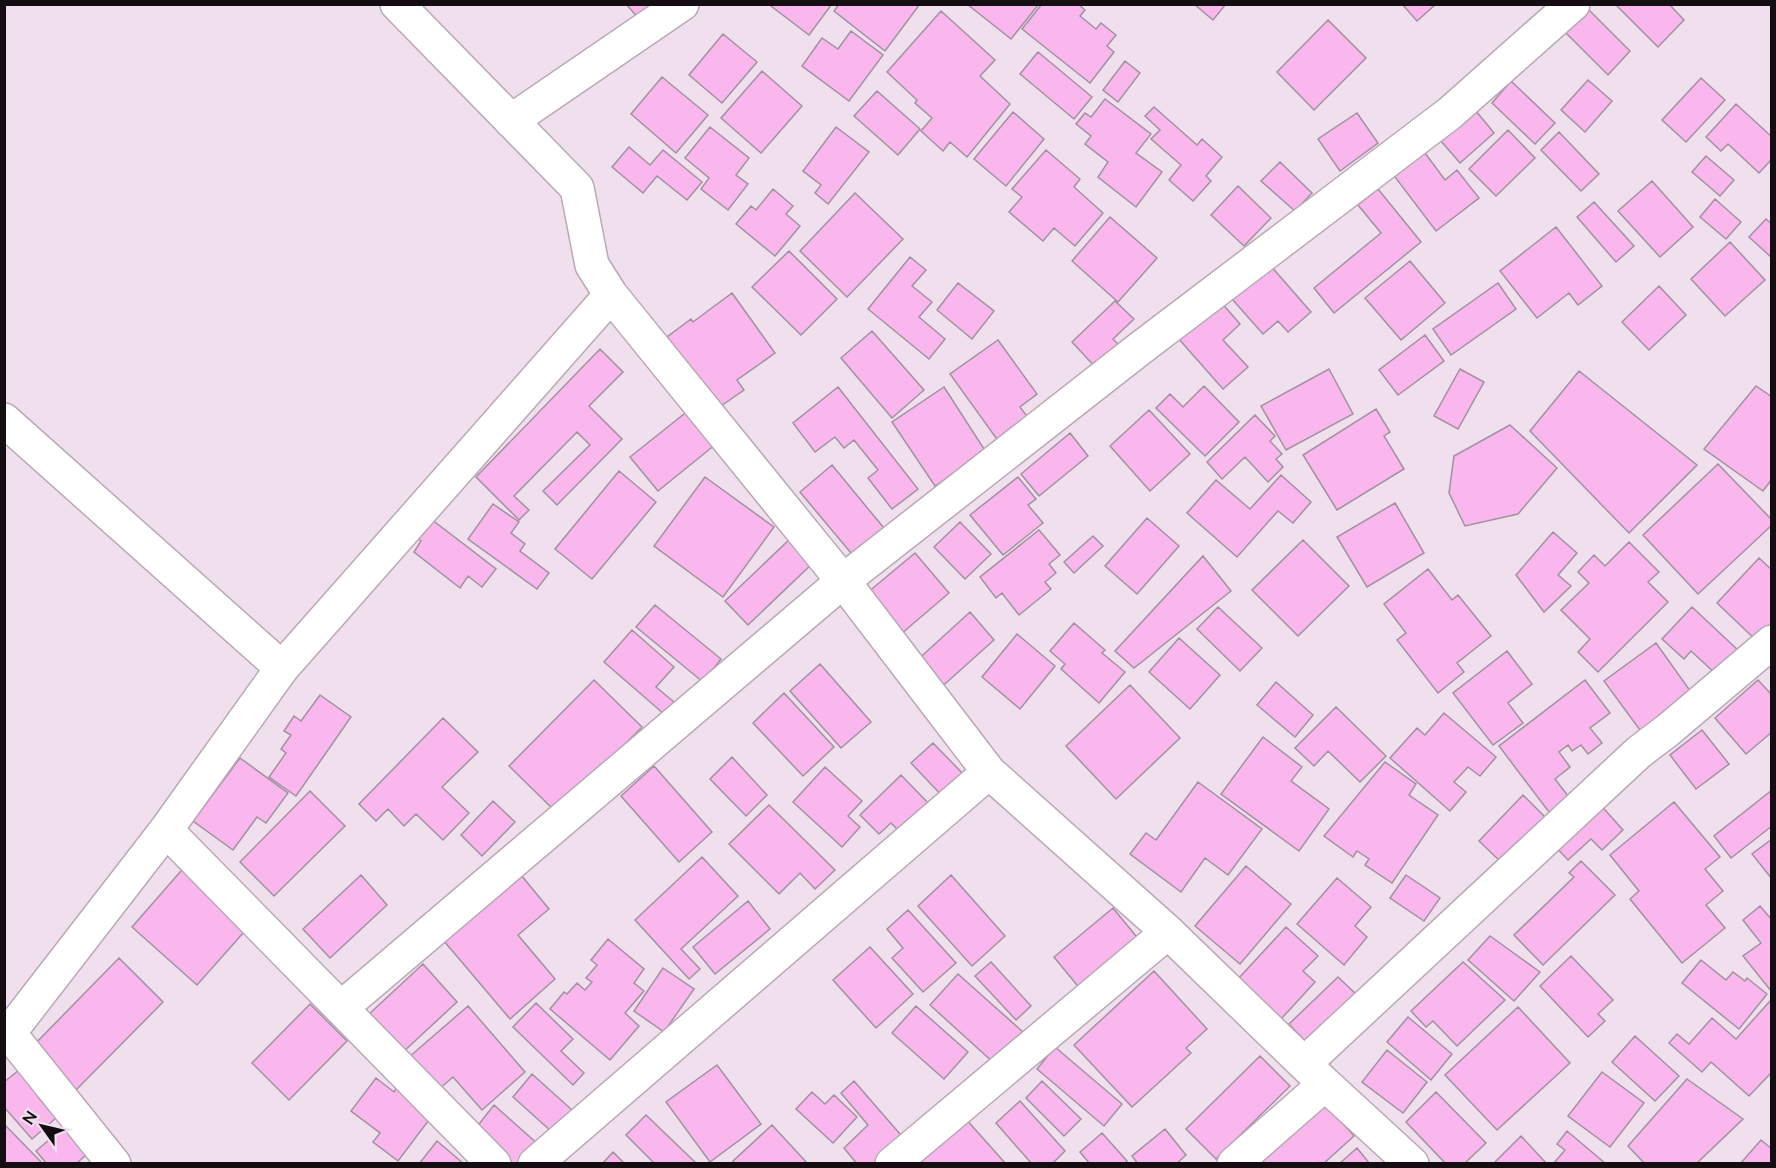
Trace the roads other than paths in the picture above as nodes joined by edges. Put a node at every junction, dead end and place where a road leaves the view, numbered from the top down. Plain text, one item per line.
1 (397, 4) edge
2 (682, 4) edge
3 (1573, 4) edge
4 (511, 121) junction
5 (611, 295) junction
6 (4, 420) edge
7 (843, 581) junction
8 (1772, 642) edge
9 (282, 668) junction
10 (989, 772) junction
11 (166, 830) junction
12 (1168, 932) junction
13 (341, 1008) junction
14 (7, 1033) edge
15 (1315, 1073) junction
16 (902, 1160) edge
17 (114, 1164) edge
18 (494, 1164) edge
19 (535, 1164) edge
20 (1234, 1164) edge
21 (1412, 1164) edge

1 - 4 street
2 - 4 street
3 - 7 street
4 - 5 street
5 - 7 street
5 - 9 street
6 - 9 street
7 - 10 street
7 - 13 street
8 - 15 street
9 - 11 street
10 - 12 street
10 - 19 street
11 - 13 street
11 - 14 street
12 - 15 street
12 - 16 street
13 - 18 street
14 - 17 street
15 - 20 street
15 - 21 street

